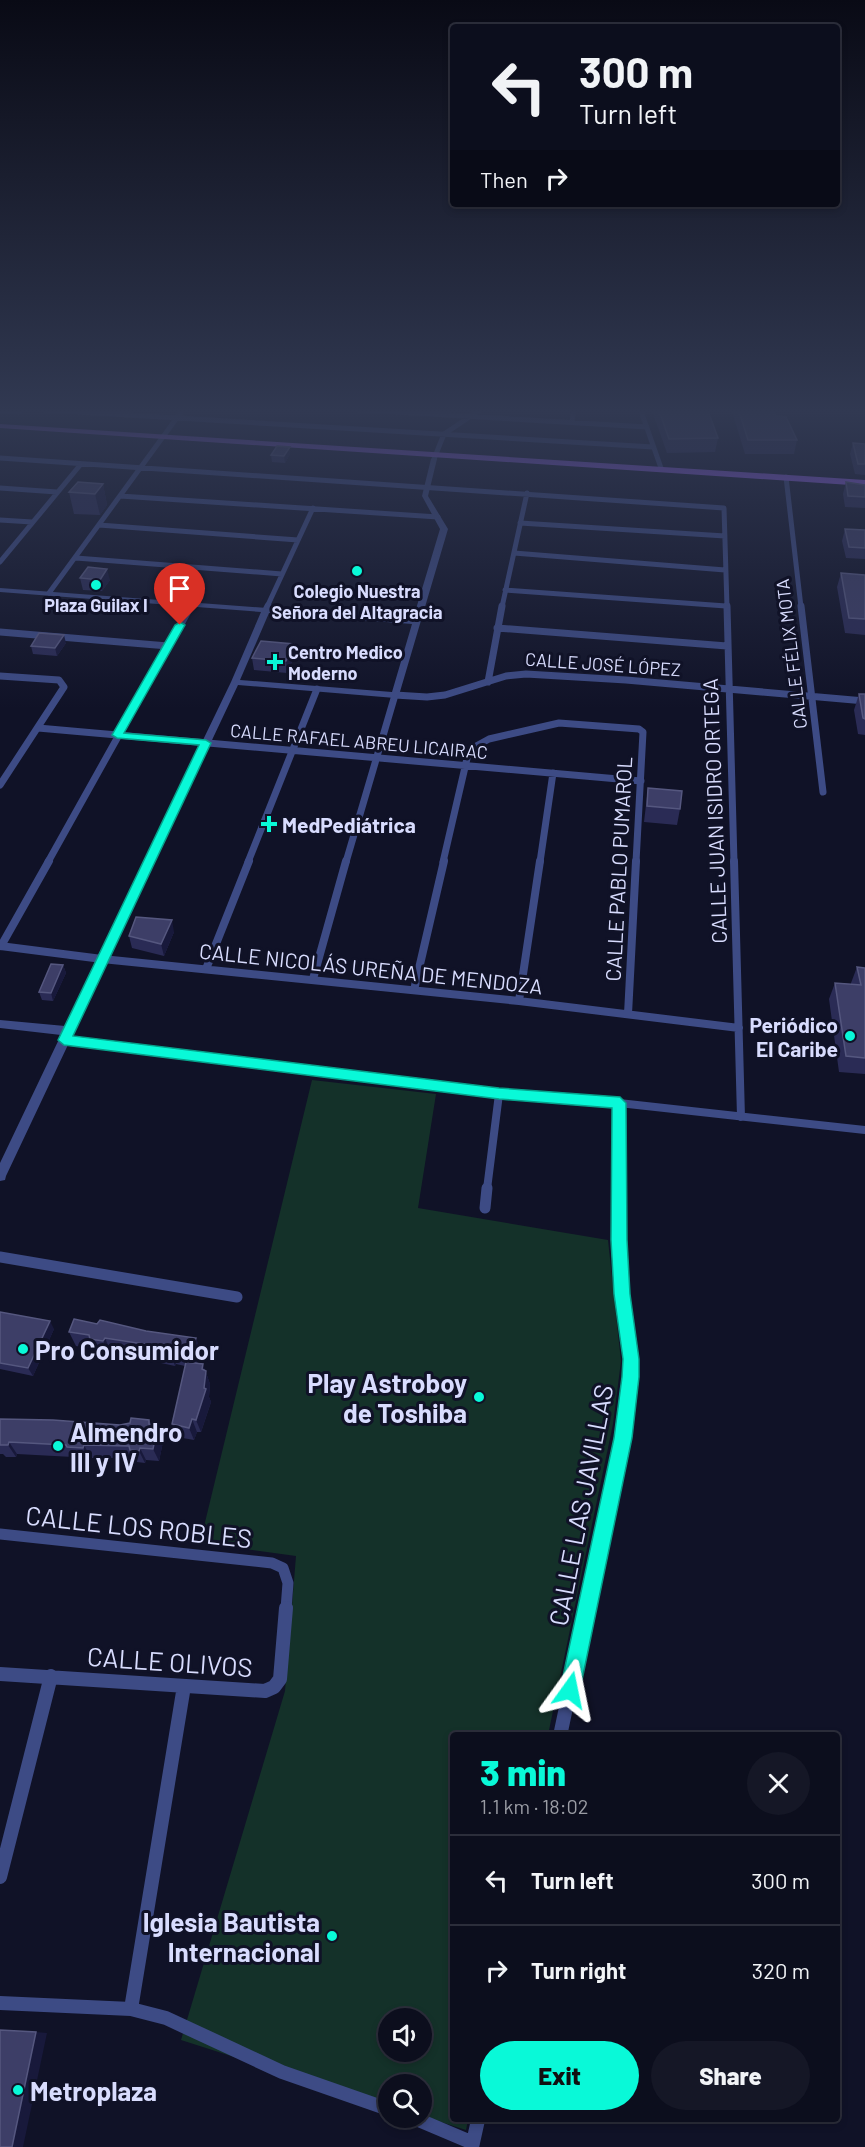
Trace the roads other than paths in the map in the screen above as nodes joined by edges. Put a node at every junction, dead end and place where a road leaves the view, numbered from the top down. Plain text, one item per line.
1 (44, 508) edge
2 (111, 508) edge
3 (313, 508) edge
4 (316, 508) edge
5 (431, 508) edge
6 (523, 508) edge
7 (724, 508) edge
8 (789, 508) edge
9 (438, 517) junction
10 (0, 520) edge
11 (32, 522) junction
12 (520, 523) junction
13 (99, 525) junction
14 (725, 536) junction
15 (298, 540) junction
16 (514, 554) junction
17 (76, 558) junction
18 (0, 562) edge
19 (725, 570) junction
20 (282, 574) junction
21 (0, 590) edge
22 (506, 590) junction
23 (49, 594) junction
24 (192, 604) junction
25 (726, 606) junction
26 (266, 610) junction
27 (417, 622) junction
28 (497, 628) junction
29 (0, 632) edge
30 (168, 646) junction
31 (727, 646) junction
32 (0, 676) edge
33 (235, 682) junction
34 (488, 682) junction
35 (317, 689) junction
36 (729, 690) junction
37 (395, 695) junction
38 (812, 697) junction
39 (865, 701) edge
40 (38, 728) junction
41 (117, 735) junction
42 (206, 743) junction
43 (294, 751) junction
44 (375, 758) junction
45 (465, 766) junction
46 (553, 773) junction
47 (641, 781) junction
48 (0, 785) edge
49 (823, 792) dead end
50 (0, 946) edge
51 (102, 959) junction
52 (207, 969) junction
53 (313, 979) junction
54 (414, 990) junction
55 (519, 1001) junction
56 (628, 1014) junction
57 (0, 1024) edge
58 (739, 1028) junction
59 (67, 1036) junction
60 (499, 1094) junction
61 (620, 1103) junction
62 (741, 1117) junction
63 (865, 1130) edge
64 (0, 1176) edge
65 (485, 1208) dead end
66 (0, 1257) edge
67 (237, 1297) dead end
68 (0, 1534) edge
69 (273, 1563) joint
70 (0, 1674) edge
71 (51, 1676) junction
72 (184, 1686) junction
73 (561, 1732) edge
74 (0, 1877) edge
75 (0, 2004) edge
76 (131, 2009) junction
77 (378, 2106) edge
78 (478, 2122) edge
79 (432, 2126) edge
80 (472, 2145) edge

1 - 11 street
2 - 13 street
3 - 15 street
4 - 9 street
5 - 9 street
6 - 12 street
7 - 14 street, CALLE JUAN ISIDRO ORTEGA
8 - 38 street, CALLE FÉLIX MOTA
9 - 27 street
10 - 11 street
11 - 18 street
12 - 14 street
12 - 16 street
13 - 15 street
13 - 17 street
14 - 19 street, CALLE JUAN ISIDRO ORTEGA
15 - 20 street
16 - 19 street
16 - 22 street
17 - 20 street
17 - 23 street
19 - 25 street, CALLE JUAN ISIDRO ORTEGA
20 - 26 street
21 - 23 street
22 - 25 street
22 - 28 street
23 - 24 street
24 - 26 street
24 - 30 street
25 - 31 street, CALLE JUAN ISIDRO ORTEGA
26 - 27 street
26 - 33 street
27 - 37 street
28 - 31 street
28 - 34 street
29 - 30 street
30 - 41 street
31 - 36 street, CALLE JUAN ISIDRO ORTEGA
32 - 40 street
33 - 35 street, CALLE JOSÉ LÓPEZ
33 - 42 street
34 - 36 street, CALLE JOSÉ LÓPEZ
34 - 37 street, CALLE JOSÉ LÓPEZ
35 - 37 street, CALLE JOSÉ LÓPEZ
35 - 43 street
36 - 38 street, CALLE JOSÉ LÓPEZ
36 - 58 street, CALLE JUAN ISIDRO ORTEGA
37 - 44 street
38 - 39 street, CALLE JOSÉ LÓPEZ
38 - 49 street, CALLE FÉLIX MOTA
40 - 41 street, CALLE RAFAEL ABREU LICAIRAC
40 - 48 street
41 - 42 street, CALLE RAFAEL ABREU LICAIRAC
41 - 50 street
42 - 43 street, CALLE RAFAEL ABREU LICAIRAC
42 - 51 street
43 - 44 street, CALLE RAFAEL ABREU LICAIRAC
43 - 52 street
44 - 45 street, CALLE RAFAEL ABREU LICAIRAC
44 - 53 street
45 - 46 street, CALLE RAFAEL ABREU LICAIRAC
45 - 47 street, CALLE PABLO PUMAROL
45 - 54 street
46 - 47 street, CALLE RAFAEL ABREU LICAIRAC
46 - 55 street
47 - 56 street, CALLE PABLO PUMAROL
50 - 51 street, CALLE NICOLÁS UREÑA DE MENDOZA
51 - 52 street, CALLE NICOLÁS UREÑA DE MENDOZA
51 - 59 street
52 - 53 street, CALLE NICOLÁS UREÑA DE MENDOZA
53 - 54 street, CALLE NICOLÁS UREÑA DE MENDOZA
54 - 55 street, CALLE NICOLÁS UREÑA DE MENDOZA
55 - 56 street, CALLE NICOLÁS UREÑA DE MENDOZA
56 - 58 street, CALLE NICOLÁS UREÑA DE MENDOZA
57 - 59 street
58 - 62 street, CALLE JUAN ISIDRO ORTEGA
59 - 60 street
59 - 64 street
60 - 61 street
60 - 65 street
61 - 62 street
61 - 73 street, CALLE LAS JAVILLAS
62 - 63 street
66 - 67 street
68 - 69 street, CALLE LOS ROBLES
69 - 72 street, CALLE OLIVOS
70 - 71 street, CALLE OLIVOS
71 - 72 street, CALLE OLIVOS
71 - 74 street
72 - 76 street
75 - 76 street
76 - 77 street
78 - 80 street
79 - 80 street

